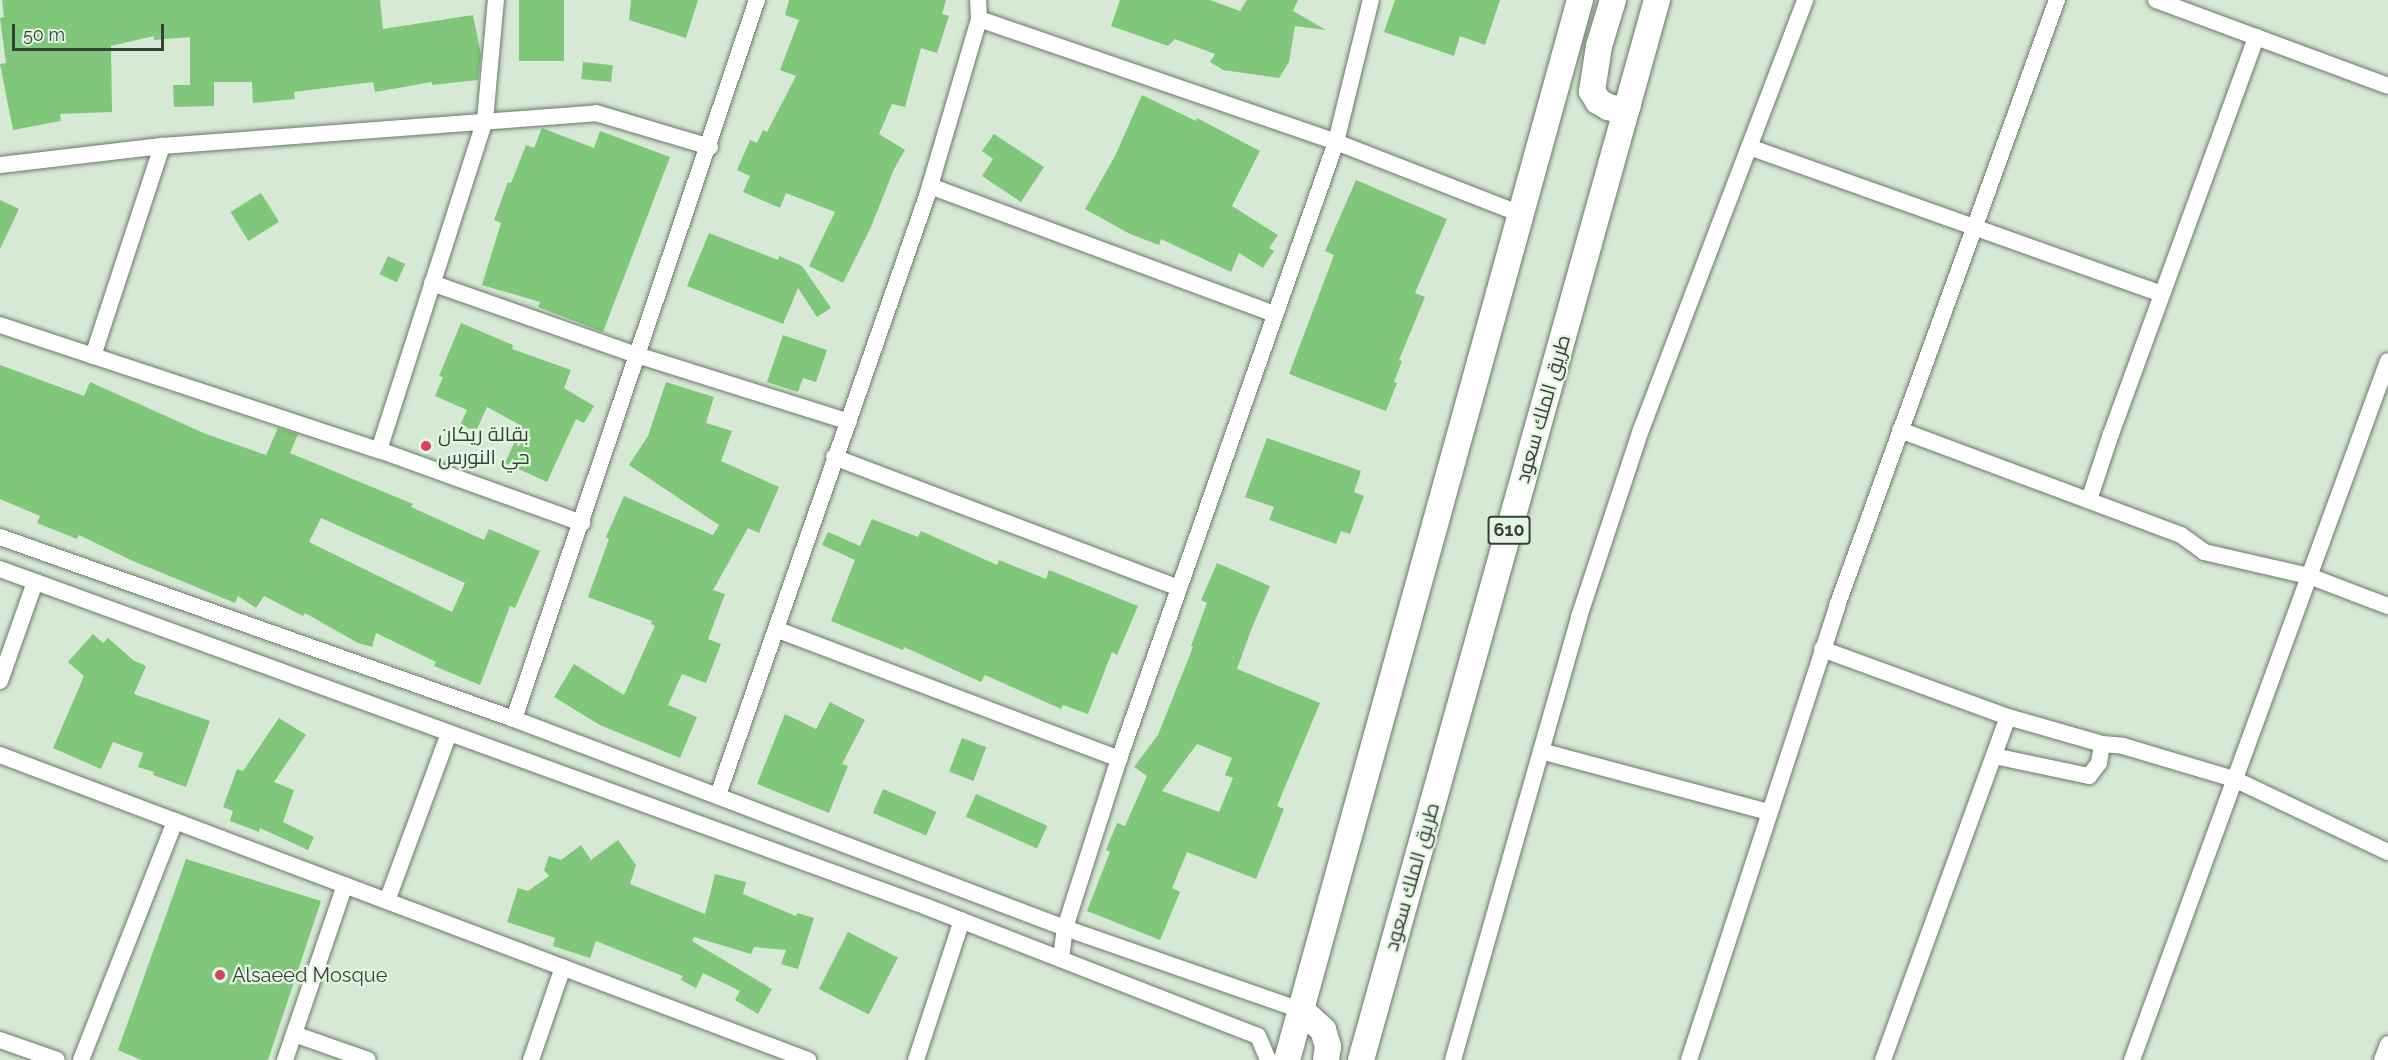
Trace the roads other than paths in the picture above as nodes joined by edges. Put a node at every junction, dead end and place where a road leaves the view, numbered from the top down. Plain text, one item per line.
1 (496, 0) edge
2 (757, 0) edge
3 (978, 0) edge
4 (1371, 0) edge
5 (1580, 0) edge
6 (1613, 0) edge
7 (1657, 0) edge
8 (1805, 0) edge
9 (2057, 0) edge
10 (2156, 0) edge
11 (979, 19) junction
12 (2256, 37) junction
13 (2388, 86) edge
14 (1628, 106) junction
15 (485, 120) junction
16 (1336, 142) junction
17 (162, 146) junction
18 (710, 147) junction
19 (1749, 147) junction
20 (0, 165) edge
21 (930, 186) junction
22 (1521, 214) junction
23 (1974, 228) junction
24 (432, 283) junction
25 (2162, 294) junction
26 (1275, 314) junction
27 (0, 325) edge
28 (637, 355) junction
29 (93, 356) junction
30 (2388, 361) edge
31 (849, 422) junction
32 (1900, 430) junction
33 (380, 450) junction
34 (834, 458) junction
35 (2089, 500) junction
36 (582, 523) junction
37 (0, 537) edge
38 (0, 569) edge
39 (2309, 576) junction
40 (35, 582) junction
41 (1179, 588) junction
42 (2388, 606) edge
43 (778, 630) junction
44 (1822, 649) junction
45 (0, 681) edge
46 (2008, 717) junction
47 (514, 719) junction
48 (449, 733) junction
49 (2102, 744) junction
50 (1541, 751) junction
51 (0, 755) edge
52 (1994, 756) junction
53 (1119, 759) junction
54 (2234, 779) junction
55 (718, 795) junction
56 (1769, 812) junction
57 (176, 821) junction
58 (2388, 852) edge
59 (345, 885) junction
60 (387, 901) junction
61 (962, 920) junction
62 (1065, 928) junction
63 (1061, 959) junction
64 (563, 967) junction
65 (1301, 1010) junction
66 (294, 1034) junction
67 (0, 1040) edge
68 (2388, 1044) edge
69 (57, 1060) edge
70 (81, 1060) edge
71 (285, 1060) edge
72 (368, 1060) edge
73 (531, 1060) edge
74 (808, 1060) edge
75 (916, 1060) edge
76 (1268, 1060) edge
77 (1287, 1060) edge
78 (1326, 1060) edge
79 (1361, 1060) edge
80 (1453, 1060) edge
81 (1689, 1060) edge
82 (1883, 1060) edge
83 (2132, 1060) edge
84 (2382, 1060) edge

1 - 15 street
2 - 18 street
3 - 11 street
4 - 16 street
5 - 22 main road
6 - 14 main road
7 - 14 main road, طريق الملك سعود / 610
8 - 19 street
9 - 23 street
10 - 12 street
11 - 16 street
11 - 21 street
12 - 13 street
12 - 25 street
14 - 79 main road, طريق الملك سعود / 610
15 - 17 street
15 - 18 street
15 - 24 street
16 - 22 street
16 - 26 street
17 - 20 street
17 - 29 street
18 - 28 street
19 - 23 street
19 - 50 street
21 - 26 street
21 - 31 street
22 - 65 main road
23 - 25 street
23 - 32 street
24 - 28 street
24 - 33 street
25 - 35 street
26 - 41 street
27 - 29 street
28 - 31 street
28 - 36 street
29 - 33 street
30 - 39 street
31 - 34 street
32 - 35 street
32 - 44 street
33 - 36 street
34 - 41 street
34 - 43 street
35 - 39 street
36 - 47 street
37 - 47 street
38 - 40 street
39 - 42 street
39 - 54 street
40 - 45 street
40 - 48 street
41 - 53 street
43 - 53 street
43 - 55 street
44 - 46 street
44 - 56 street
46 - 49 street
46 - 52 street
47 - 55 street
48 - 60 street
48 - 61 street
49 - 52 street
49 - 54 street
50 - 56 street
50 - 80 street
51 - 57 street
52 - 82 street
53 - 62 street
54 - 58 street
54 - 83 street
55 - 62 street
56 - 81 street
57 - 59 street
57 - 70 street
59 - 60 street
59 - 66 street
60 - 64 street
61 - 63 street
61 - 75 street
62 - 63 street
62 - 65 street
63 - 76 street
64 - 73 street
64 - 74 street
65 - 77 main road
65 - 78 main road
66 - 71 street
66 - 72 street
67 - 69 street
68 - 84 street

